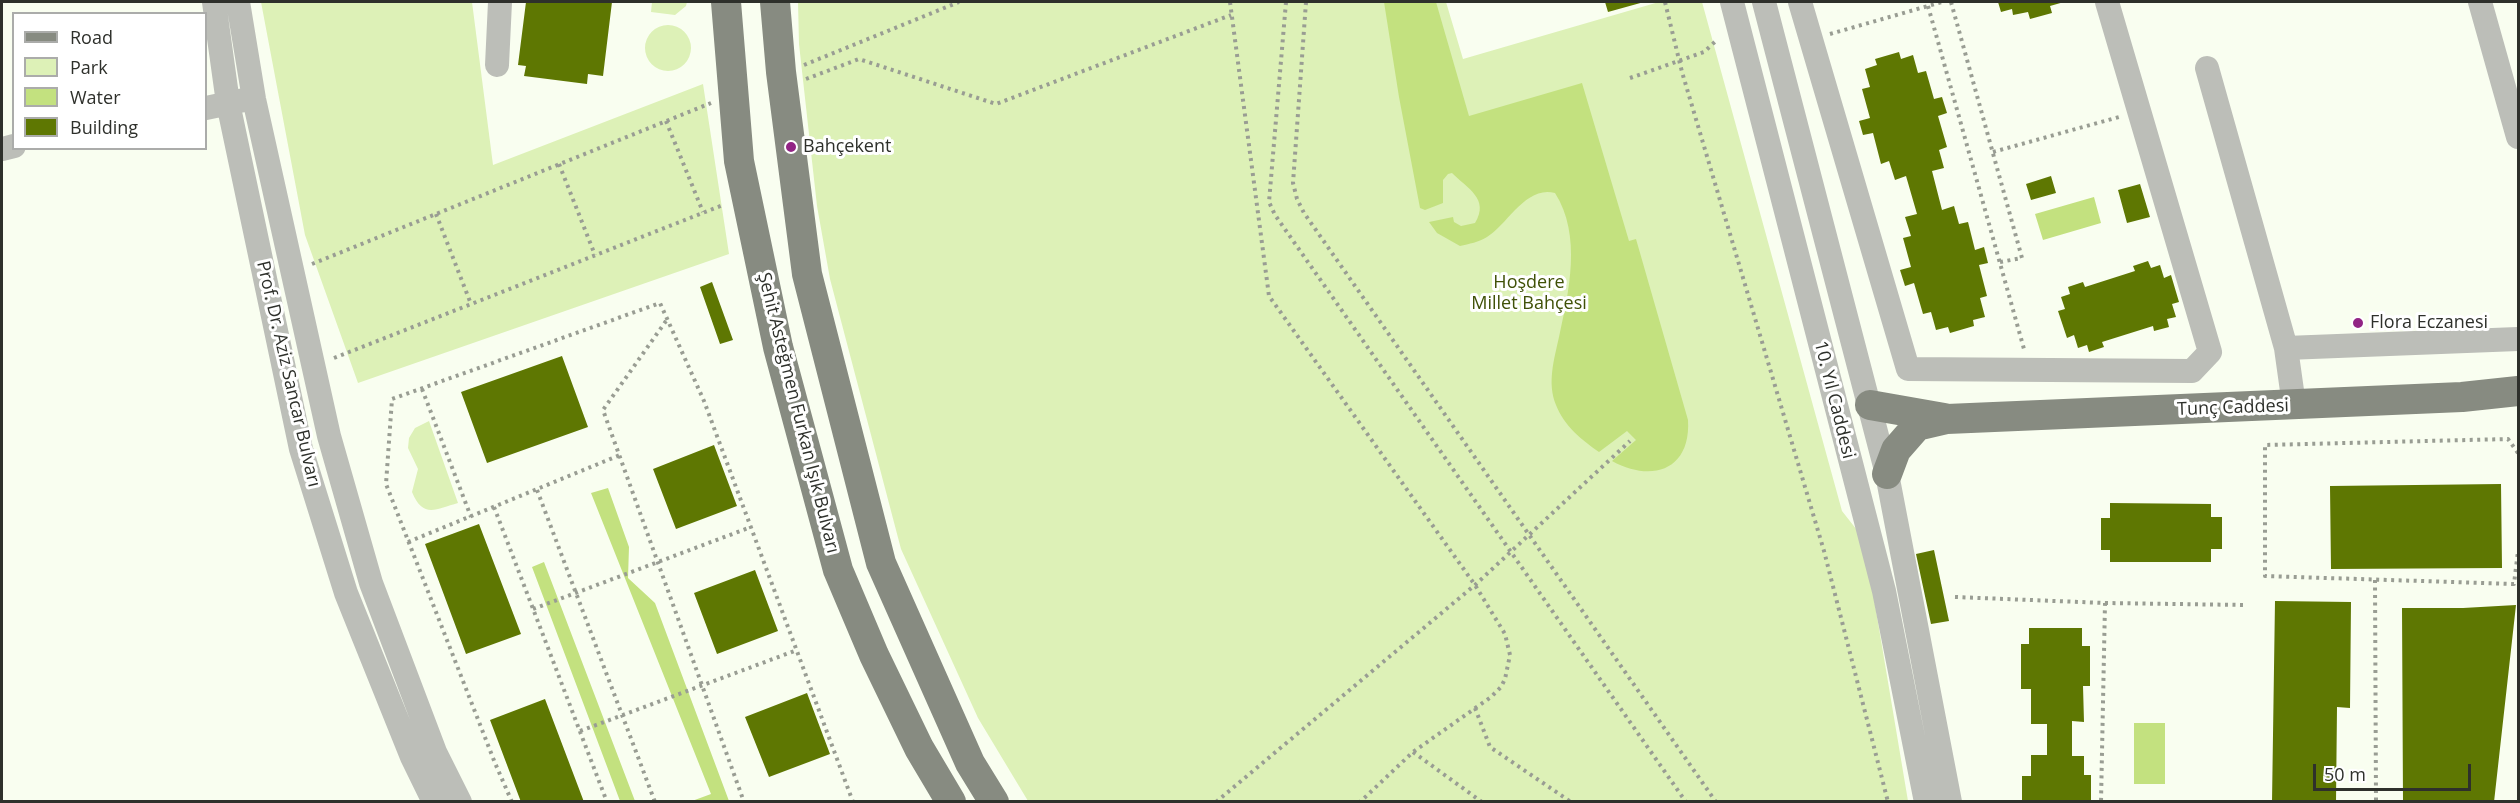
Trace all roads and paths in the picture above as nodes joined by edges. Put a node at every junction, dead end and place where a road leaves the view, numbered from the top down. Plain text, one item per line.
1 (214, 2) edge
2 (238, 2) edge
3 (500, 2) edge
4 (726, 2) edge
5 (775, 2) edge
6 (959, 2) edge
7 (1230, 2) edge
8 (1286, 2) edge
9 (1306, 2) edge
10 (1665, 2) edge
11 (1764, 2) edge
12 (1800, 2) edge
13 (1942, 2) edge
14 (1951, 2) edge
15 (2107, 2) edge
16 (2480, 2) edge
17 (1928, 6) junction
18 (1735, 12) edge
19 (1231, 15) junction
20 (1811, 39) junction
21 (1680, 62) junction
22 (497, 65) dead end
23 (793, 68) junction
24 (2207, 68) dead end
25 (2509, 68) edge
26 (1630, 78) dead end
27 (254, 99) junction
28 (217, 105) edge
29 (2139, 111) junction
30 (714, 114) dead end
31 (666, 121) junction
32 (2518, 137) edge
33 (1993, 152) junction
34 (559, 164) junction
35 (703, 213) junction
36 (436, 214) junction
37 (727, 214) dead end
38 (595, 255) junction
39 (2000, 262) junction
40 (292, 272) junction
41 (471, 304) junction
42 (667, 321) junction
43 (2518, 339) edge
44 (2286, 348) junction
45 (314, 366) junction
46 (2030, 370) junction
47 (422, 389) junction
48 (2518, 391) edge
49 (2462, 397) junction
50 (1870, 405) junction
51 (2294, 405) junction
52 (2518, 405) edge
53 (1947, 419) junction
54 (1630, 441) dead end
55 (2518, 453) edge
56 (620, 455) junction
57 (1887, 474) junction
58 (537, 489) junction
59 (494, 507) junction
60 (471, 517) junction
61 (751, 527) junction
62 (1530, 534) junction
63 (408, 542) junction
64 (2518, 551) edge
65 (1511, 552) junction
66 (658, 561) junction
67 (2375, 580) junction
68 (1475, 585) junction
69 (576, 593) junction
70 (1955, 597) dead end
71 (2105, 603) junction
72 (2245, 605) dead end
73 (533, 609) junction
74 (797, 651) junction
75 (703, 686) junction
76 (1476, 708) junction
77 (622, 716) junction
78 (580, 731) junction
79 (1413, 752) junction
80 (434, 801) edge
81 (460, 801) edge
82 (512, 801) edge
83 (607, 801) edge
84 (655, 801) edge
85 (744, 801) edge
86 (854, 801) edge
87 (951, 801) edge
88 (994, 801) edge
89 (1216, 801) edge
90 (1360, 801) edge
91 (1482, 801) edge
92 (1572, 801) edge
93 (1686, 801) edge
94 (1716, 801) edge
95 (1888, 801) edge
96 (1926, 801) edge
97 (1950, 801) edge
98 (2102, 801) edge
99 (2376, 801) edge

1 - 28 street, Prof. Dr. Aziz Sancar Bulvarı
2 - 27 street, Prof. Dr. Aziz Sancar Bulvarı
3 - 22 street
4 - 87 main road, Şehit Asteğmen Furkan Işık Bulvarı
5 - 23 main road
6 - 23 path
7 - 19 path
8 - 65 path
9 - 62 path
10 - 21 path
11 - 50 street, 10. Yıl Caddesi
12 - 20 street
13 - 17 path
14 - 33 path
15 - 29 street
16 - 25 street
17 - 20 path
17 - 39 path
18 - 21 path
18 - 96 street, 10. Yıl Caddesi
19 - 23 path
19 - 68 path
20 - 46 street
21 - 26 path
21 - 95 path
23 - 88 main road
24 - 44 street
25 - 32 street
27 - 28 street
27 - 40 street, Prof. Dr. Aziz Sancar Bulvarı
28 - 80 street, Prof. Dr. Aziz Sancar Bulvarı
29 - 33 path
29 - 46 street
30 - 31 path
31 - 34 path
31 - 35 path
33 - 39 path
34 - 36 path
34 - 38 path
35 - 37 path
35 - 38 path
36 - 40 path
36 - 41 path
38 - 41 path
39 - 46 path
40 - 45 street, Prof. Dr. Aziz Sancar Bulvarı
41 - 45 path
42 - 47 path
42 - 56 path
42 - 61 path
43 - 44 street
44 - 51 street
45 - 81 street, Prof. Dr. Aziz Sancar Bulvarı
47 - 60 path
47 - 63 path
48 - 49 main road, Tunç Caddesi
49 - 51 main road, Tunç Caddesi
49 - 52 main road
50 - 53 main road, Tunç Caddesi
50 - 57 street, 10. Yıl Caddesi
51 - 53 main road, Tunç Caddesi
53 - 57 main road, Tunç Caddesi
54 - 62 path
55 - 67 path
56 - 58 path
56 - 66 path
57 - 97 street, 10. Yıl Caddesi
58 - 59 path
58 - 69 path
59 - 60 path
59 - 73 path
60 - 63 path
61 - 66 path
61 - 74 path
62 - 65 path
62 - 94 path
63 - 82 path
64 - 67 path
65 - 68 path
65 - 93 path
66 - 69 path
66 - 75 path
67 - 99 path
68 - 76 path
68 - 89 path
69 - 73 path
69 - 77 path
70 - 71 path
71 - 72 path
71 - 98 path
73 - 78 path
74 - 75 path
74 - 86 path
75 - 77 path
75 - 85 path
76 - 79 path
76 - 92 path
77 - 78 path
77 - 84 path
78 - 83 path
79 - 90 path
79 - 91 path

